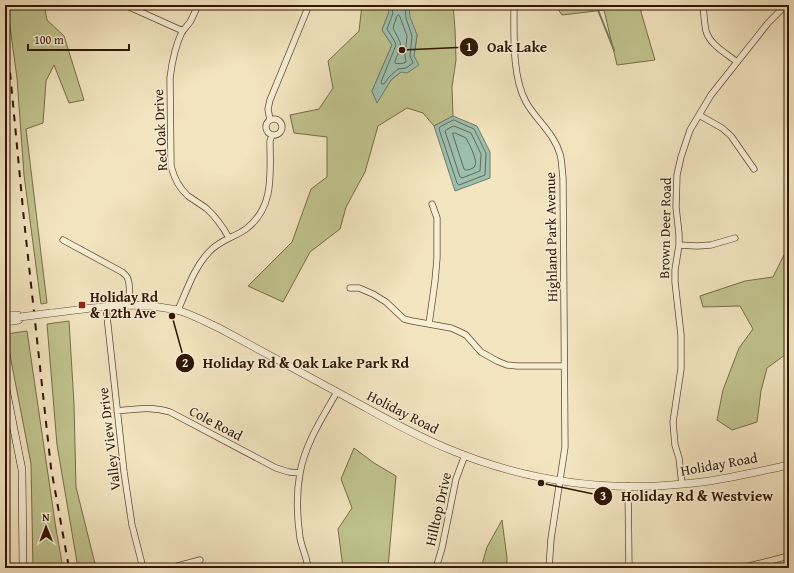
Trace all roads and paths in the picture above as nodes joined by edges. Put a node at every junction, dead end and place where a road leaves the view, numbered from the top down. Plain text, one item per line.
1 (125, 5) edge
2 (198, 5) edge
3 (309, 5) edge
4 (514, 5) edge
5 (704, 5) edge
6 (786, 5) edge
7 (183, 31) junction
8 (737, 62) junction
9 (699, 114) junction
10 (270, 120) junction
11 (272, 135) junction
12 (754, 169) dead end
13 (432, 204) dead end
14 (229, 238) junction
15 (735, 238) dead end
16 (63, 240) dead end
17 (679, 245) junction
18 (350, 288) dead end
19 (129, 305) junction
20 (106, 307) junction
21 (178, 310) junction
22 (5, 315) edge
23 (20, 317) junction
24 (5, 322) edge
25 (429, 324) junction
26 (564, 366) junction
27 (5, 384) edge
28 (337, 392) junction
29 (117, 411) junction
30 (465, 455) junction
31 (789, 465) edge
32 (300, 473) junction
33 (560, 480) junction
34 (682, 484) junction
35 (628, 486) junction
36 (789, 556) edge
37 (200, 560) dead end
38 (23, 568) edge
39 (143, 568) edge
40 (170, 568) edge
41 (308, 568) edge
42 (436, 568) edge
43 (549, 568) edge
44 (629, 568) edge
45 (741, 568) edge

1 - 7 street
2 - 7 street, Red Oak Drive
3 - 10 street
4 - 26 street, Highland Park Avenue
5 - 8 street
6 - 8 street, Brown Deer Road
7 - 14 street, Red Oak Drive
8 - 9 street, Brown Deer Road
9 - 12 street
9 - 17 street, Brown Deer Road
10 - 11 street
10 - 11 street
11 - 14 street
13 - 25 street
14 - 21 street
15 - 17 street
16 - 19 street
17 - 34 street, Brown Deer Road
18 - 25 street
19 - 20 street, Holiday Road
19 - 21 street, Holiday Road
20 - 23 street, Holiday Road, bridge
20 - 29 street, Valley View Drive
21 - 28 street, Holiday Road
22 - 23 street, Holiday Road
23 - 24 street, Holiday Road
25 - 26 street
26 - 33 street, Highland Park Avenue
27 - 38 street
28 - 30 street, Holiday Road
28 - 32 street
29 - 32 street, Cole Road
29 - 39 street, Valley View Drive
30 - 33 street, Holiday Road
30 - 42 street, Hilltop Drive
31 - 34 street, Holiday Road
32 - 41 street
33 - 35 street, Holiday Road
33 - 43 street, Highland Park Avenue
34 - 35 street, Holiday Road
35 - 44 street
36 - 45 street
37 - 40 street

